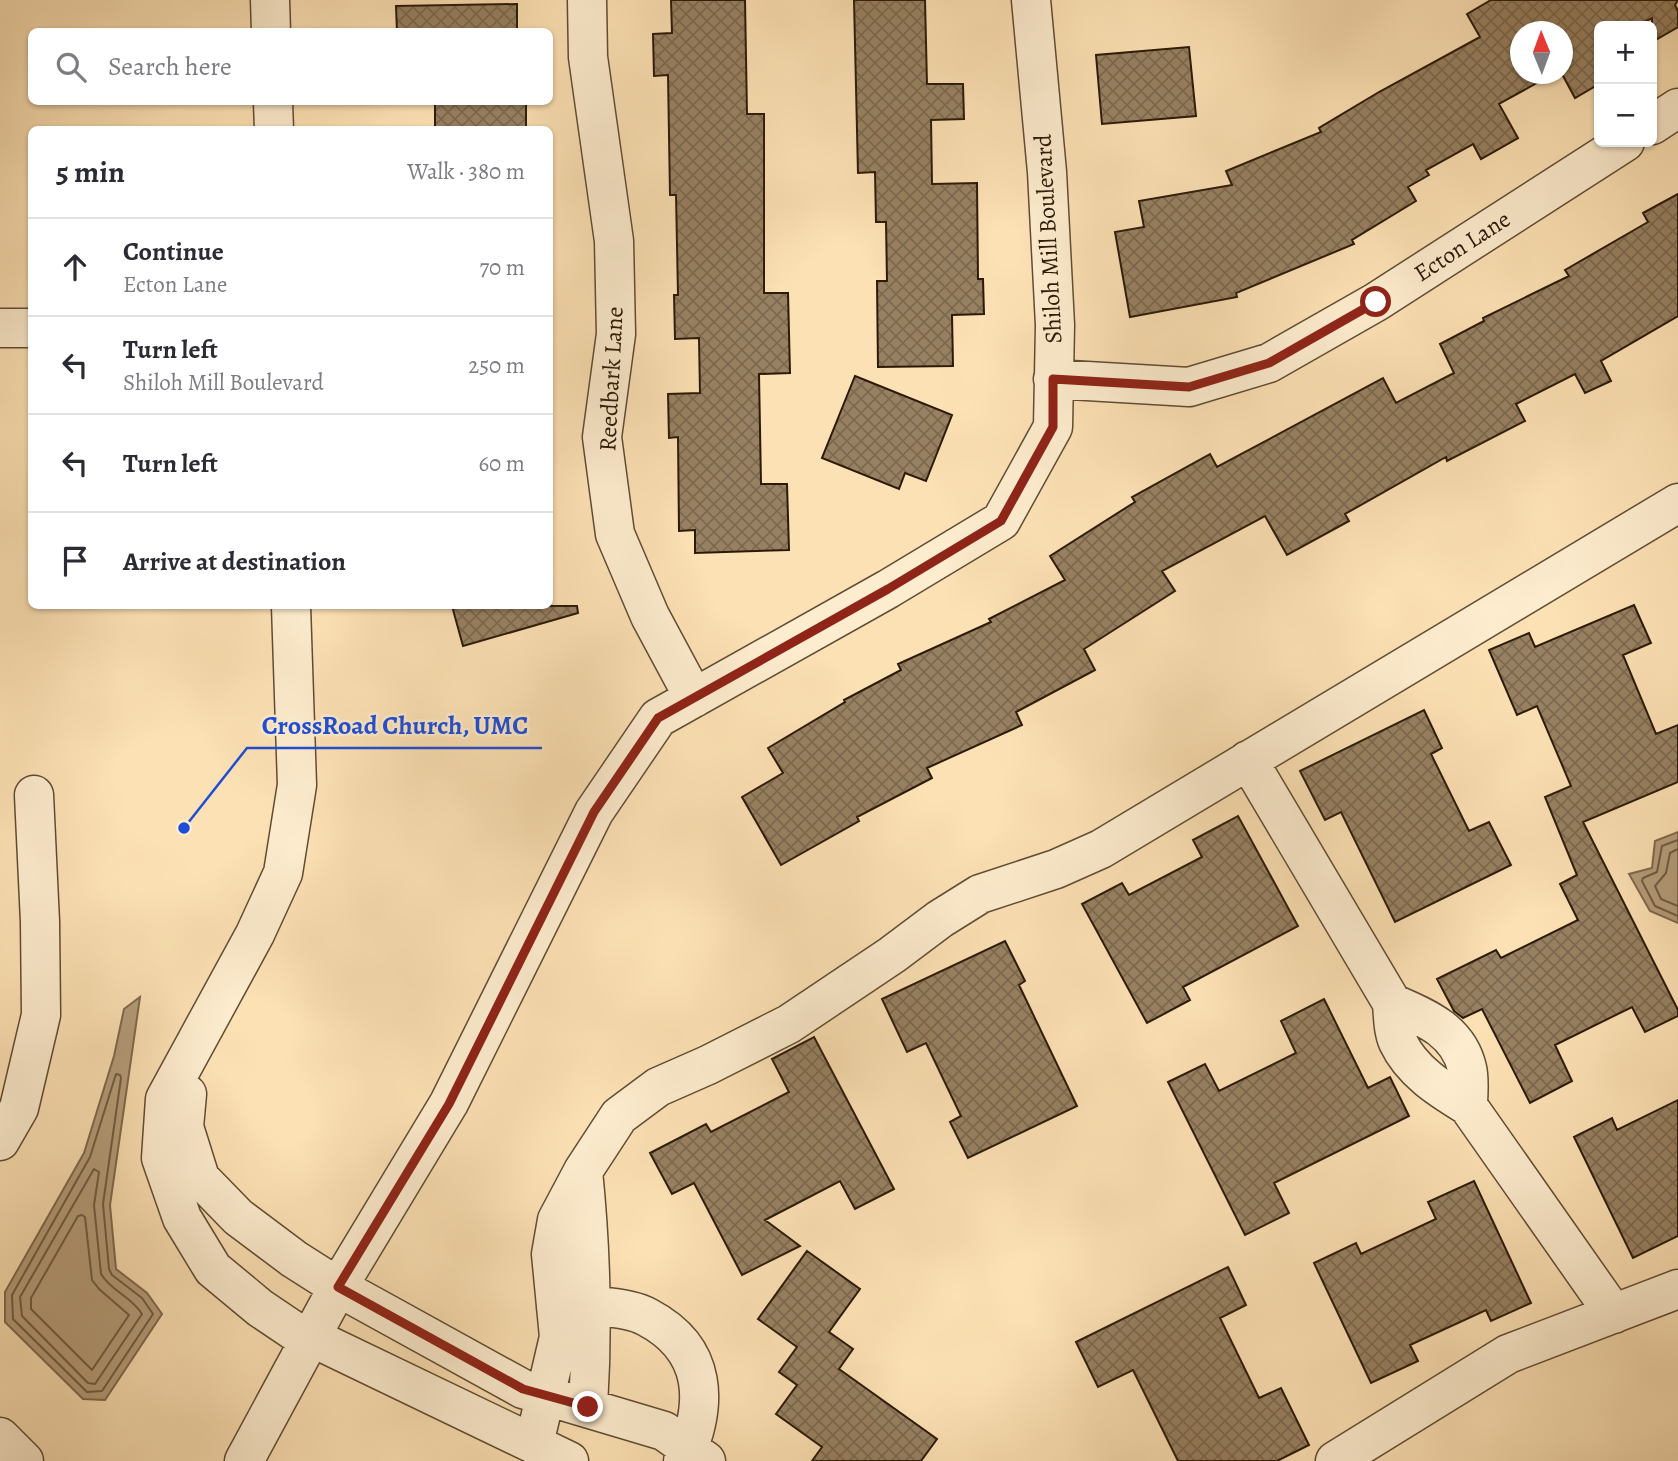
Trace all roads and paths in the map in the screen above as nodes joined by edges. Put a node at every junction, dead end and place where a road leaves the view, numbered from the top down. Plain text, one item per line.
1 (270, 0) edge
2 (587, 0) edge
3 (1031, 0) edge
4 (271, 28) edge
5 (273, 105) edge
6 (1678, 108) edge
7 (1657, 122) edge
8 (274, 126) edge
9 (1617, 147) edge
10 (0, 328) edge
11 (28, 328) edge
12 (1053, 379) junction
13 (1678, 503) edge
14 (291, 609) edge
15 (694, 698) junction
16 (1248, 760) junction
17 (34, 795) dead end
18 (190, 1054) junction
19 (0, 1141) edge
20 (338, 1287) junction
21 (1678, 1289) edge
22 (573, 1306) junction
23 (1614, 1314) junction
24 (310, 1339) junction
25 (545, 1395) junction
26 (588, 1407) junction
27 (0, 1437) edge
28 (534, 1444) junction
29 (692, 1457) edge
30 (24, 1461) edge
31 (244, 1461) edge
32 (569, 1461) edge
33 (1335, 1461) edge

1 - 4 street
2 - 15 street, Reedbark Lane
3 - 12 street, Shiloh Mill Boulevard
5 - 8 street
6 - 7 street
9 - 12 street, Ecton Lane
10 - 11 street
12 - 15 street, Shiloh Mill Boulevard
13 - 16 street
14 - 18 street
15 - 20 street, Shiloh Mill Boulevard
16 - 22 street
16 - 23 street
17 - 19 street
18 - 20 street
18 - 24 street
20 - 24 street, Shiloh Mill Boulevard
20 - 25 street
21 - 23 street
22 - 25 street
22 - 26 street
22 - 29 street
23 - 33 street
24 - 28 street
24 - 31 street, Shiloh Mill Boulevard
25 - 26 street
25 - 28 street
26 - 29 street
27 - 30 street
28 - 32 street

